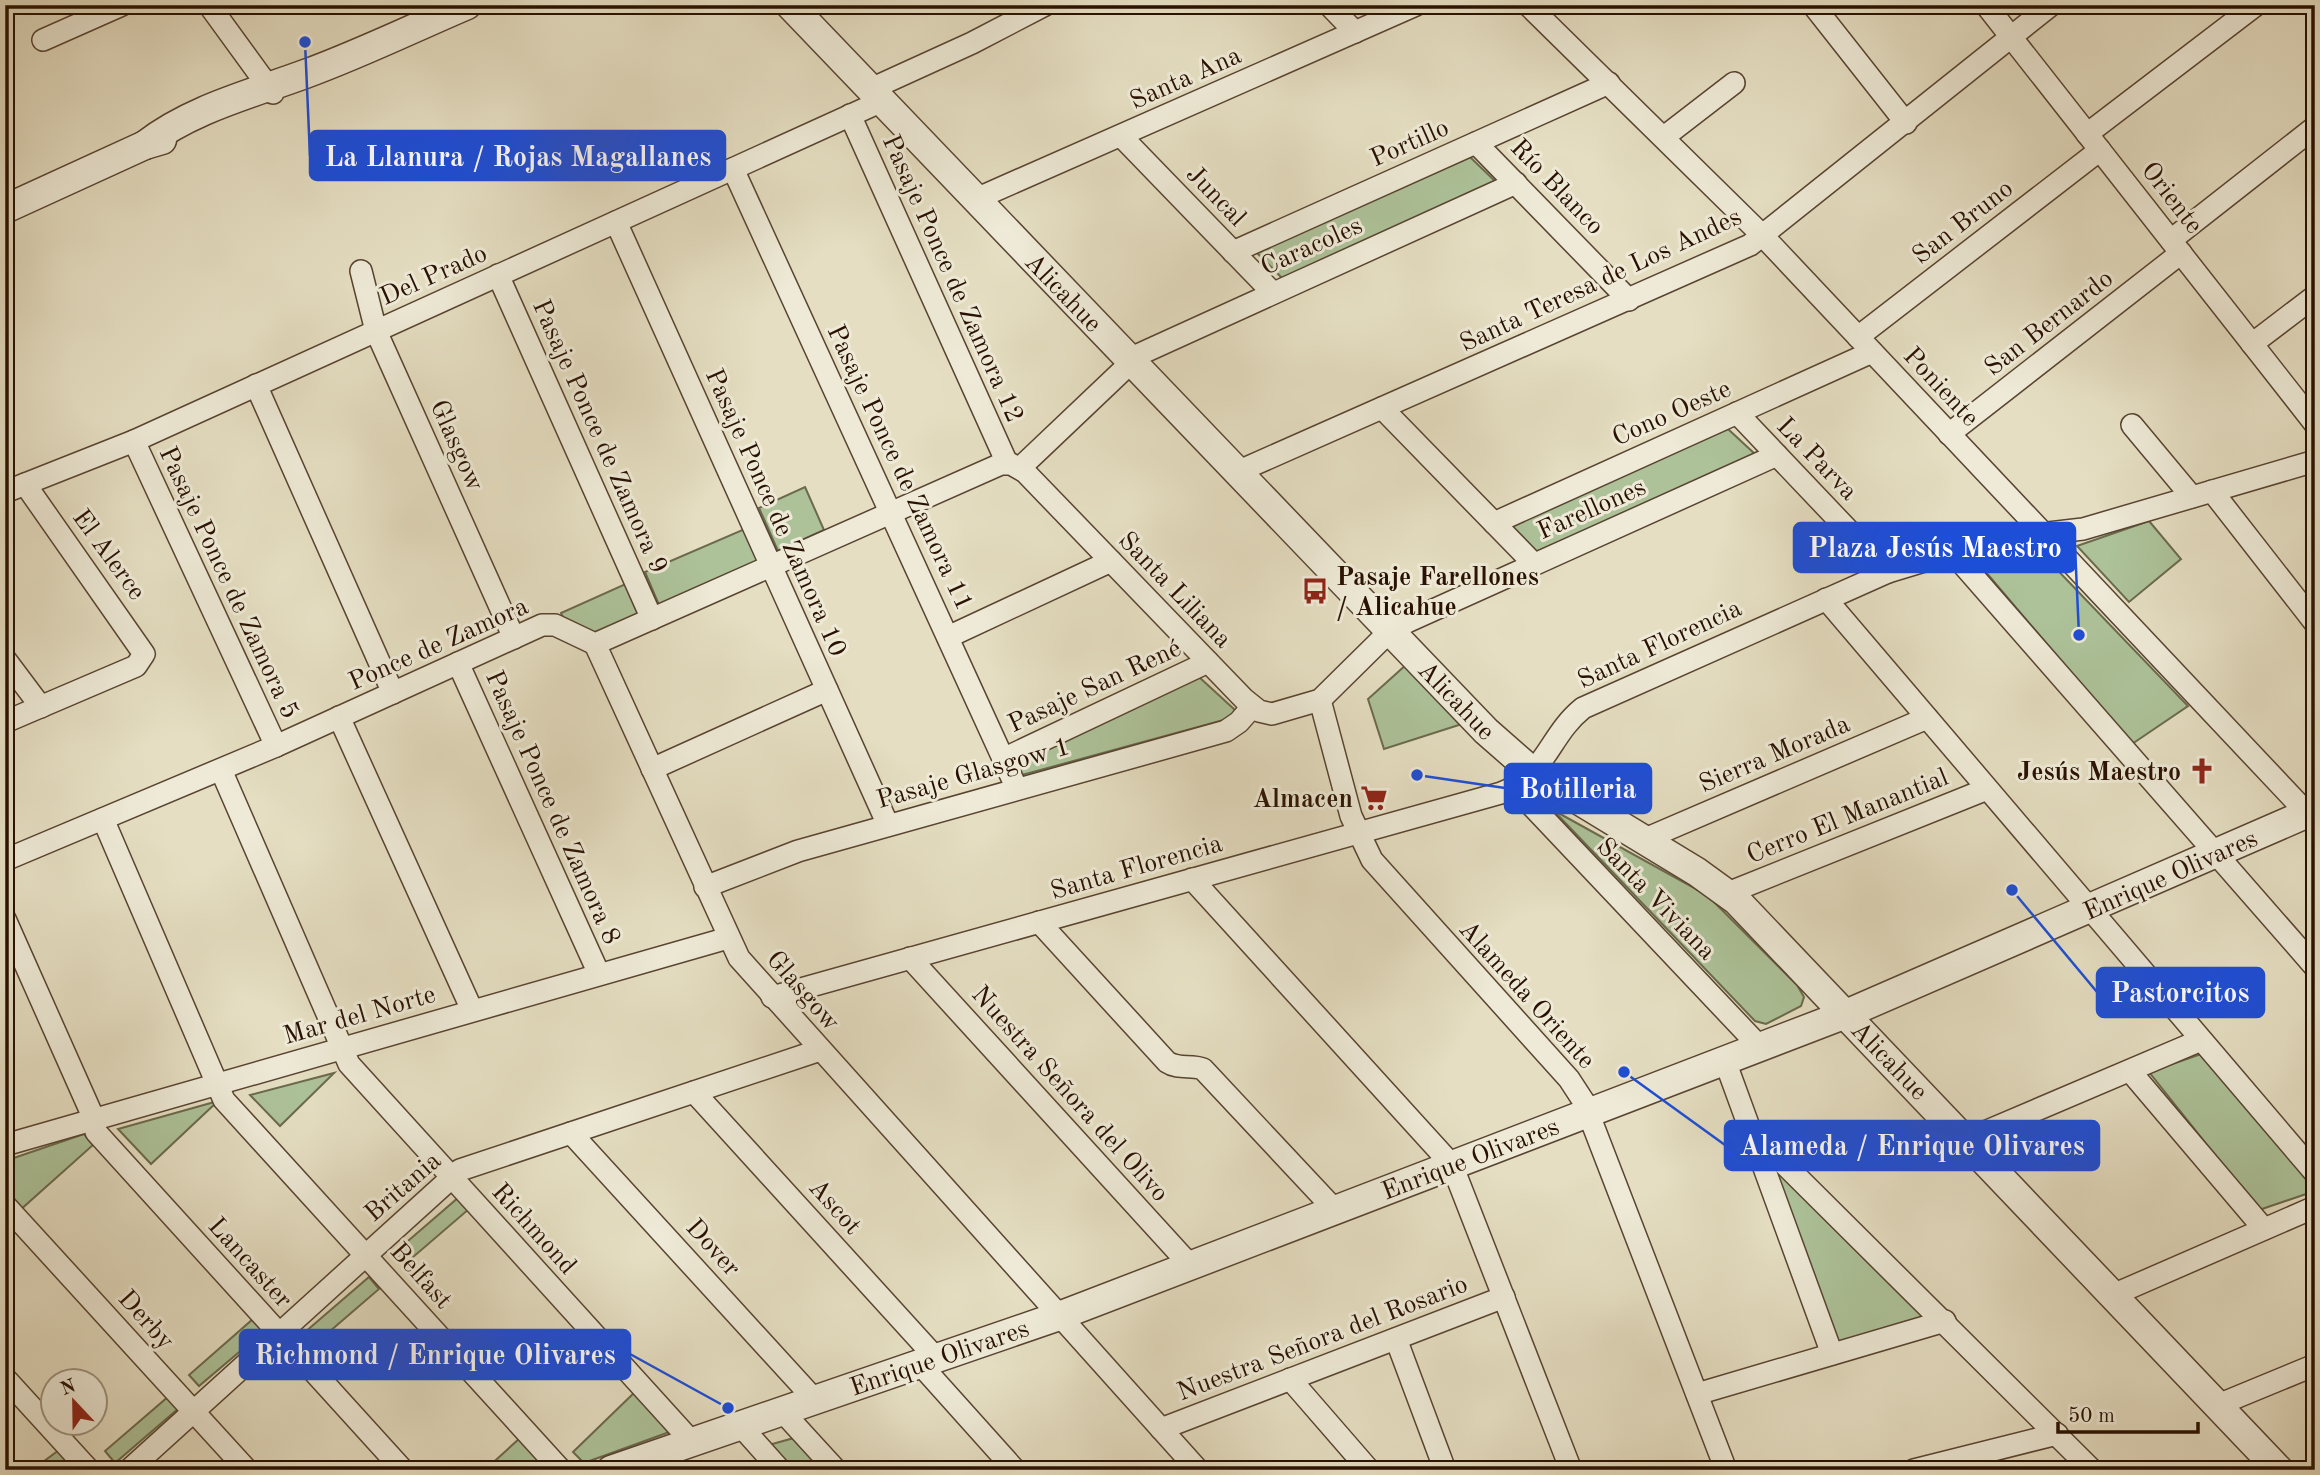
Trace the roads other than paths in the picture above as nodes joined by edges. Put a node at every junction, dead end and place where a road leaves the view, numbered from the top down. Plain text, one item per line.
1 (122, 5) edge
2 (209, 5) edge
3 (467, 5) edge
4 (790, 5) edge
5 (1045, 5) edge
6 (1329, 5) edge
7 (1416, 5) edge
8 (1528, 5) edge
9 (1813, 5) edge
10 (1986, 5) edge
11 (2051, 5) edge
12 (2256, 5) edge
13 (1014, 11) edge
14 (2232, 12) edge
15 (1355, 32) junction
16 (2012, 38) junction
17 (43, 40) dead end
18 (1609, 83) junction
19 (1734, 83) dead end
20 (271, 89) junction
21 (876, 95) junction
22 (850, 115) junction
23 (1906, 123) junction
24 (2315, 127) edge
25 (1121, 136) junction
26 (1664, 138) junction
27 (1476, 142) junction
28 (2094, 142) junction
29 (733, 169) junction
30 (1516, 183) junction
31 (976, 199) junction
32 (5, 209) edge
33 (616, 222) junction
34 (1763, 236) junction
35 (2176, 247) junction
36 (1233, 252) junction
37 (360, 271) dead end
38 (498, 275) junction
39 (1273, 293) junction
40 (2315, 296) edge
41 (1629, 300) junction
42 (376, 331) junction
43 (1865, 344) junction
44 (2252, 344) junction
45 (1132, 362) junction
46 (256, 385) junction
47 (1382, 408) junction
48 (1737, 413) junction
49 (2315, 424) edge
50 (2132, 425) dead end
51 (1949, 434) junction
52 (134, 441) junction
53 (1777, 455) junction
54 (2315, 461) edge
55 (1014, 466) junction
56 (1237, 472) junction
57 (15, 488) edge
58 (2202, 494) junction
59 (891, 512) junction
60 (1494, 523) junction
61 (2042, 534) junction
62 (1952, 552) junction
63 (1111, 561) junction
64 (1534, 564) junction
65 (771, 566) junction
66 (1888, 572) junction
67 (1825, 599) junction
68 (652, 619) junction
69 (2315, 623) edge
70 (1391, 631) junction
71 (947, 637) junction
72 (514, 638) junction
73 (596, 644) junction
74 (5, 659) edge
75 (1208, 662) junction
76 (458, 663) junction
77 (827, 690) junction
78 (393, 693) junction
79 (1320, 701) junction
80 (41, 707) junction
81 (1252, 707) junction
82 (339, 717) junction
83 (1927, 718) junction
84 (5, 722) edge
85 (276, 746) junction
86 (1003, 759) junction
87 (652, 769) junction
88 (220, 770) junction
89 (1524, 780) junction
90 (1017, 789) junction
91 (1987, 789) junction
92 (2311, 811) edge
93 (103, 819) junction
94 (888, 825) junction
95 (1357, 833) junction
96 (1643, 840) junction
97 (2213, 855) junction
98 (5, 860) edge
99 (1192, 879) junction
100 (705, 887) junction
101 (1728, 893) junction
102 (2090, 909) junction
103 (5, 919) edge
104 (1039, 922) junction
105 (728, 937) junction
106 (910, 958) junction
107 (2315, 967) edge
108 (599, 975) junction
109 (772, 997) junction
110 (472, 1010) junction
111 (1846, 1014) junction
112 (2202, 1040) junction
113 (1760, 1047) junction
114 (343, 1048) junction
115 (820, 1050) junction
116 (1724, 1061) junction
117 (2130, 1071) junction
118 (219, 1083) junction
119 (694, 1092) junction
120 (1589, 1113) junction
121 (94, 1119) junction
122 (1750, 1130) junction
123 (571, 1133) junction
124 (1966, 1140) junction
125 (5, 1145) edge
126 (1452, 1165) junction
127 (2315, 1174) edge
128 (451, 1178) junction
129 (5, 1205) edge
130 (2315, 1207) edge
131 (1335, 1210) junction
132 (2264, 1229) junction
133 (366, 1255) junction
134 (1191, 1265) junction
135 (2113, 1295) junction
136 (1504, 1297) junction
137 (1059, 1316) junction
138 (1945, 1321) junction
139 (279, 1334) junction
140 (1396, 1339) junction
141 (1832, 1354) junction
142 (928, 1361) junction
143 (2315, 1365) edge
144 (5, 1378) edge
145 (1290, 1379) junction
146 (1697, 1394) junction
147 (815, 1399) junction
148 (2218, 1405) junction
149 (194, 1411) junction
150 (782, 1411) junction
151 (740, 1425) junction
152 (1161, 1429) junction
153 (2057, 1434) junction
154 (692, 1442) junction
155 (89, 1470) edge
156 (130, 1470) edge
157 (247, 1470) edge
158 (403, 1470) edge
159 (562, 1470) edge
160 (611, 1470) edge
161 (780, 1470) edge
162 (836, 1470) edge
163 (1015, 1470) edge
164 (1198, 1470) edge
165 (1369, 1470) edge
166 (1446, 1470) edge
167 (1571, 1470) edge
168 (1726, 1470) edge
169 (1914, 1470) edge
170 (2092, 1470) edge
171 (2279, 1470) edge

1 - 17 street
2 - 20 street
3 - 20 street
4 - 21 street, Alicahue
5 - 13 street, Del Prado
6 - 15 street
7 - 15 street, Santa Ana
8 - 18 street, Poniente
9 - 23 street
10 - 16 street, Oriente
11 - 16 street, Santa Teresa de Los Andes
12 - 14 street, San Bruno
13 - 21 street, Del Prado
14 - 28 street, San Bruno
15 - 25 street, Santa Ana
16 - 23 street, Santa Teresa de Los Andes
16 - 28 street, Oriente
18 - 26 street, Poniente
18 - 27 street, Portillo
19 - 26 street
20 - 32 street
21 - 22 street, Del Prado
21 - 31 street, Alicahue
22 - 29 street, Del Prado
22 - 55 street, Pasaje Ponce de Zamora 12
23 - 34 street, Santa Teresa de Los Andes
24 - 35 street, San Bernardo
25 - 31 street, Santa Ana
25 - 36 street, Juncal
26 - 34 street, Poniente
27 - 30 street, Río Blanco
27 - 36 street, Portillo
28 - 35 street, Oriente
28 - 43 street, San Bruno
29 - 33 street, Del Prado
29 - 59 street, Pasaje Ponce de Zamora 11
30 - 39 street, Caracoles
30 - 41 street, Río Blanco
31 - 45 street, Alicahue
33 - 38 street, Del Prado
33 - 65 street, Pasaje Ponce de Zamora 10
34 - 41 street, Santa Teresa de Los Andes
34 - 43 street, Poniente
35 - 44 street, Oriente
35 - 51 street, San Bernardo
36 - 39 street, Juncal
37 - 42 street, Glasgow
38 - 42 street, Del Prado
38 - 68 street, Pasaje Ponce de Zamora 9
39 - 45 street, Caracoles
40 - 44 street
41 - 47 street, Santa Teresa de Los Andes
42 - 46 street, Del Prado
42 - 72 street, Glasgow
43 - 48 street, Cono Oeste
43 - 51 street, Poniente
44 - 49 street, Oriente
45 - 55 street, Caracoles
45 - 56 street, Alicahue
46 - 52 street, Del Prado
46 - 78 street
47 - 56 street, Santa Teresa de Los Andes
47 - 60 street
48 - 53 street, La Parva
48 - 60 street, Cono Oeste
50 - 58 street
51 - 61 street, Poniente
52 - 57 street, Del Prado
52 - 85 street, Pasaje Ponce de Zamora 5
53 - 64 street, Farellones
53 - 66 street, La Parva
54 - 58 street, Santa Florencia
55 - 59 street
55 - 63 street, Santa Liliana
56 - 70 street, Alicahue
57 - 80 street, El Alerce
58 - 61 street, Santa Florencia
58 - 69 street
59 - 65 street
59 - 71 street, Pasaje Ponce de Zamora 11
60 - 64 street
61 - 62 street, Santa Florencia
61 - 92 street, Poniente
62 - 66 street, Santa Florencia
62 - 97 street
63 - 71 street
63 - 75 street, Santa Liliana
64 - 70 street, Farellones
65 - 68 street
65 - 77 street, Pasaje Ponce de Zamora 10
66 - 67 street, Santa Florencia
67 - 83 street
67 - 89 street, Santa Florencia
68 - 73 street
70 - 79 street
70 - 89 street, Alicahue
71 - 86 street, Pasaje Ponce de Zamora 11
72 - 73 street, Ponce de Zamora
72 - 76 street, Ponce de Zamora
73 - 87 street, Glasgow
74 - 80 street
75 - 81 street, Santa Liliana
75 - 86 street, Pasaje San René
76 - 78 street, Ponce de Zamora
76 - 108 street, Pasaje Ponce de Zamora 8
77 - 87 street
77 - 94 street, Pasaje Ponce de Zamora 10
78 - 82 street, Ponce de Zamora
79 - 81 street
79 - 95 street, Alameda Oriente
80 - 84 street
81 - 90 street, Pasaje Glasgow 1
82 - 85 street, Ponce de Zamora
82 - 110 street
83 - 91 street
83 - 96 street, Sierra Morada
85 - 88 street, Ponce de Zamora
86 - 90 street, Pasaje Ponce de Zamora 11
87 - 100 street, Glasgow
88 - 93 street, Ponce de Zamora
88 - 114 street, Richmond
89 - 95 street, Santa Florencia
89 - 96 street, Alicahue
89 - 113 street, Santa Viviana
90 - 94 street, Pasaje Glasgow 1
91 - 101 street, Cerro El Manantial
91 - 102 street
92 - 97 street, Enrique Olivares
93 - 98 street, Ponce de Zamora
93 - 118 street, Belfast
94 - 100 street, Pasaje Glasgow 1
95 - 99 street, Santa Florencia
95 - 120 street, Alameda Oriente
96 - 101 street, Alicahue
97 - 102 street, Enrique Olivares
97 - 107 street
99 - 104 street, Santa Florencia
99 - 126 street
100 - 105 street, Glasgow
101 - 111 street, Alicahue
102 - 111 street, Enrique Olivares
102 - 112 street
103 - 121 street, Lancaster
104 - 106 street, Santa Florencia
104 - 131 street
105 - 108 street, Mar del Norte
105 - 109 street, Glasgow
106 - 109 street, Santa Florencia
106 - 134 street, Nuestra Señora del Olivo
108 - 110 street, Mar del Norte
109 - 115 street, Glasgow
110 - 114 street, Mar del Norte
111 - 113 street, Enrique Olivares
111 - 124 street, Alicahue
112 - 117 street
112 - 127 street
113 - 116 street, Enrique Olivares
114 - 118 street, Mar del Norte
114 - 128 street, Richmond
115 - 119 street, Britania
115 - 137 street, Glasgow
116 - 120 street, Enrique Olivares
116 - 122 street
117 - 124 street
117 - 132 street
118 - 121 street, Mar del Norte
118 - 133 street, Belfast
119 - 123 street, Britania
119 - 142 street, Ascot
120 - 126 street, Enrique Olivares
120 - 146 street, Alameda Oriente
121 - 125 street, Mar del Norte
121 - 139 street, Lancaster
122 - 138 street
122 - 141 street
123 - 128 street, Britania
123 - 147 street, Dover
124 - 135 street, Alicahue
126 - 131 street, Enrique Olivares
126 - 136 street
128 - 133 street, Britania
128 - 154 street, Richmond
129 - 149 street, Derby
130 - 132 street
131 - 134 street, Enrique Olivares
132 - 135 street
133 - 139 street, Britania
133 - 159 street, Belfast
134 - 137 street, Enrique Olivares
135 - 148 street, Alicahue
136 - 140 street, Nuestra Señora del Rosario
136 - 167 street
137 - 142 street, Enrique Olivares
137 - 152 street, Glasgow
138 - 141 street
138 - 153 street
139 - 149 street, Britania
139 - 158 street, Lancaster
140 - 145 street, Nuestra Señora del Rosario
140 - 166 street
141 - 146 street
142 - 147 street, Enrique Olivares
142 - 163 street, Ascot
143 - 148 street
144 - 155 street
145 - 152 street, Nuestra Señora del Rosario
145 - 165 street
146 - 168 street, Alameda Oriente
147 - 150 street, Enrique Olivares
148 - 171 street, Alicahue
149 - 156 street, Britania
149 - 157 street, Derby
150 - 151 street, Enrique Olivares
150 - 162 street
151 - 154 street, Enrique Olivares
151 - 161 street
152 - 164 street, Glasgow
153 - 169 street
153 - 170 street
154 - 160 street, Enrique Olivares

